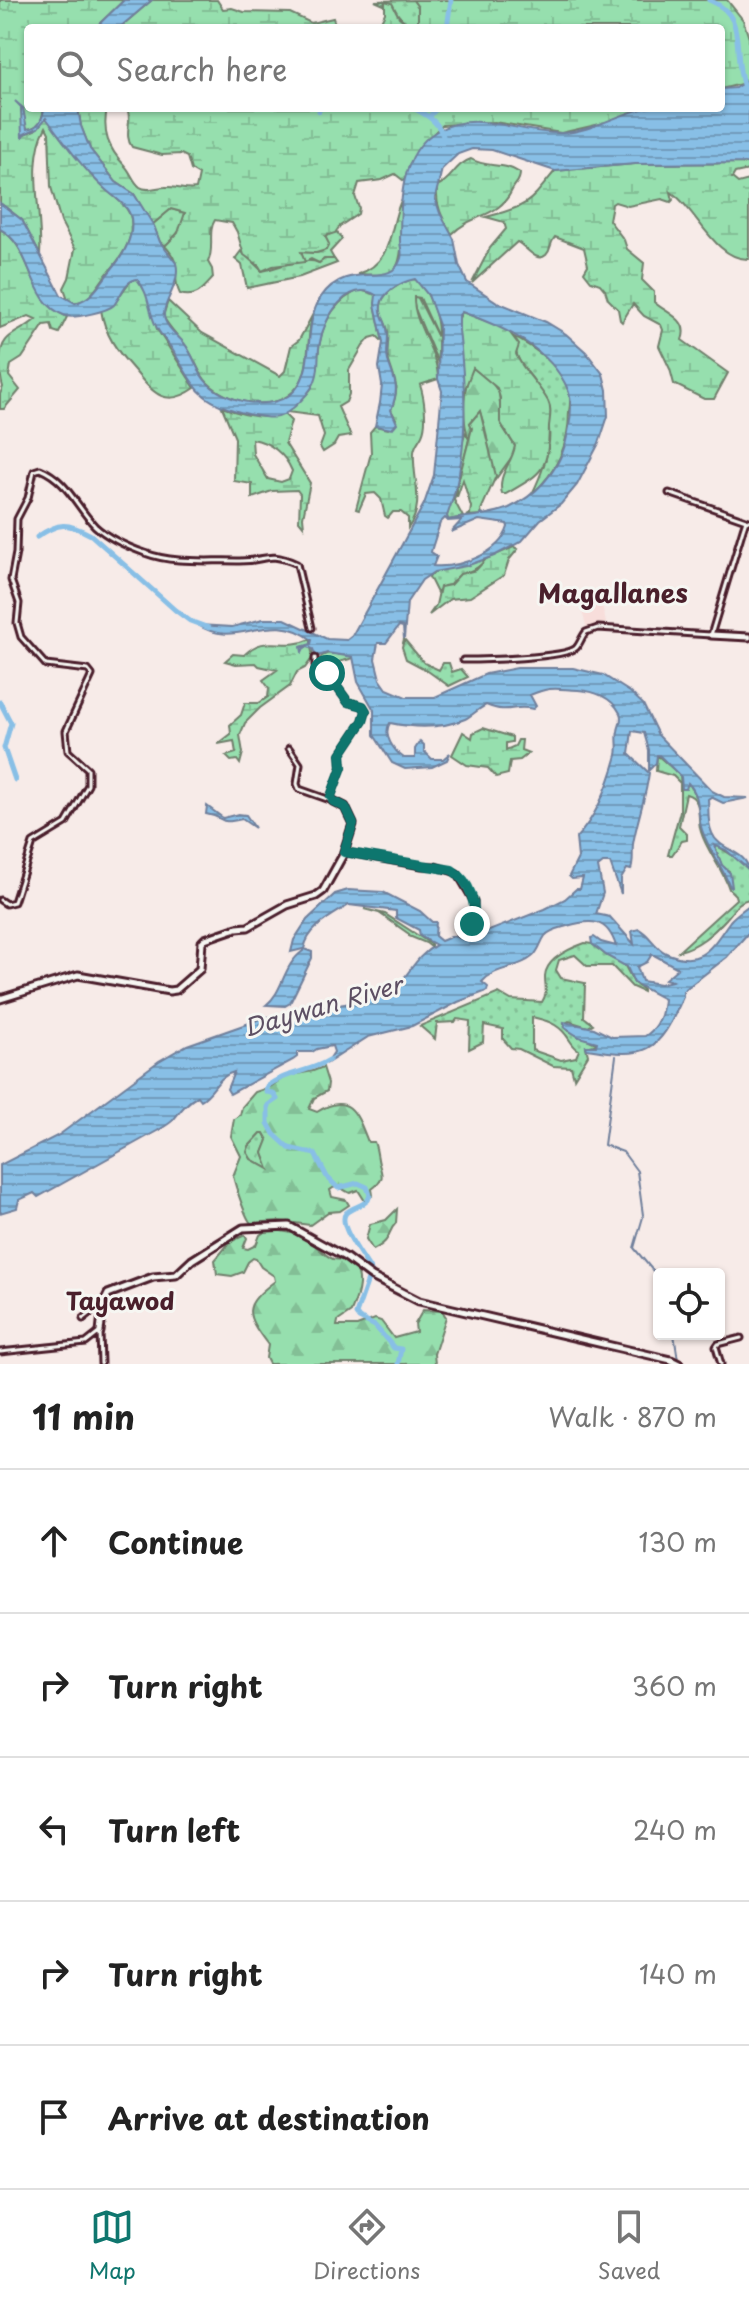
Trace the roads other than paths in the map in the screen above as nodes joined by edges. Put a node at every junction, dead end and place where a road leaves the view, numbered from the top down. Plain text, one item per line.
1 (669, 493) dead end
2 (748, 521) edge
3 (312, 628) dead end
4 (711, 635) junction
5 (749, 637) edge
6 (315, 658) dead end
7 (463, 660) dead end
8 (289, 748) dead end
9 (333, 801) junction
10 (344, 852) junction
11 (0, 900) edge
12 (472, 932) dead end
13 (0, 999) edge
14 (103, 1304) junction
15 (83, 1319) dead end
16 (100, 1332) junction
17 (741, 1338) dead end
18 (0, 1352) edge
19 (101, 1364) edge
20 (679, 1364) edge
21 (721, 1364) edge

1 - 2 street
2 - 4 street
3 - 11 street
4 - 5 street
4 - 7 street
6 - 9 street
8 - 9 street
9 - 10 street
10 - 12 street
10 - 13 street
14 - 15 street
14 - 16 street
14 - 20 street
16 - 18 street
16 - 19 street
17 - 21 street

